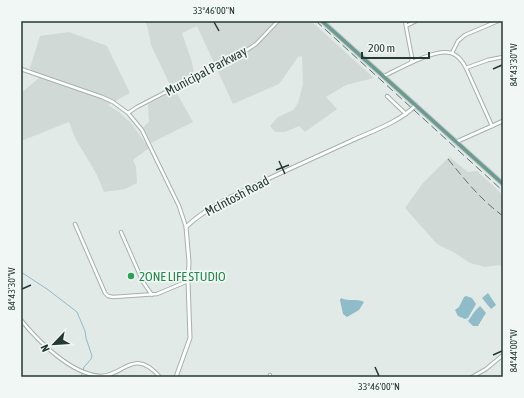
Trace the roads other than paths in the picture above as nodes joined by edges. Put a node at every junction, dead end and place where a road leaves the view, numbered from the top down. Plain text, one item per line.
1 (278, 21) edge
2 (322, 21) edge
3 (405, 21) edge
4 (416, 21) edge
5 (498, 21) edge
6 (406, 26) junction
7 (452, 52) junction
8 (503, 57) edge
9 (411, 63) junction
10 (21, 68) edge
11 (466, 68) junction
12 (384, 76) junction
13 (387, 96) dead end
14 (416, 105) junction
15 (128, 113) junction
16 (406, 114) junction
17 (503, 121) edge
18 (492, 126) junction
19 (456, 142) junction
20 (503, 184) edge
21 (75, 224) dead end
22 (186, 227) junction
23 (121, 232) dead end
24 (188, 281) junction
25 (152, 295) junction
26 (21, 320) edge
27 (503, 355) edge
28 (160, 377) edge
29 (176, 377) edge
30 (472, 377) edge

1 - 15 street, Municipal Parkway
2 - 12 main road
3 - 6 street
4 - 6 street
5 - 7 street
6 - 9 street
7 - 9 street
7 - 11 street
8 - 11 street
9 - 12 street
10 - 15 street
11 - 18 street
12 - 14 main road
13 - 16 street
14 - 16 street, McIntosh Road
14 - 19 main road
15 - 22 street
16 - 22 street, McIntosh Road
17 - 18 street
18 - 19 street
19 - 20 main road
21 - 25 street
22 - 24 street
23 - 25 street
24 - 25 street
24 - 29 street
26 - 28 street
27 - 30 street

